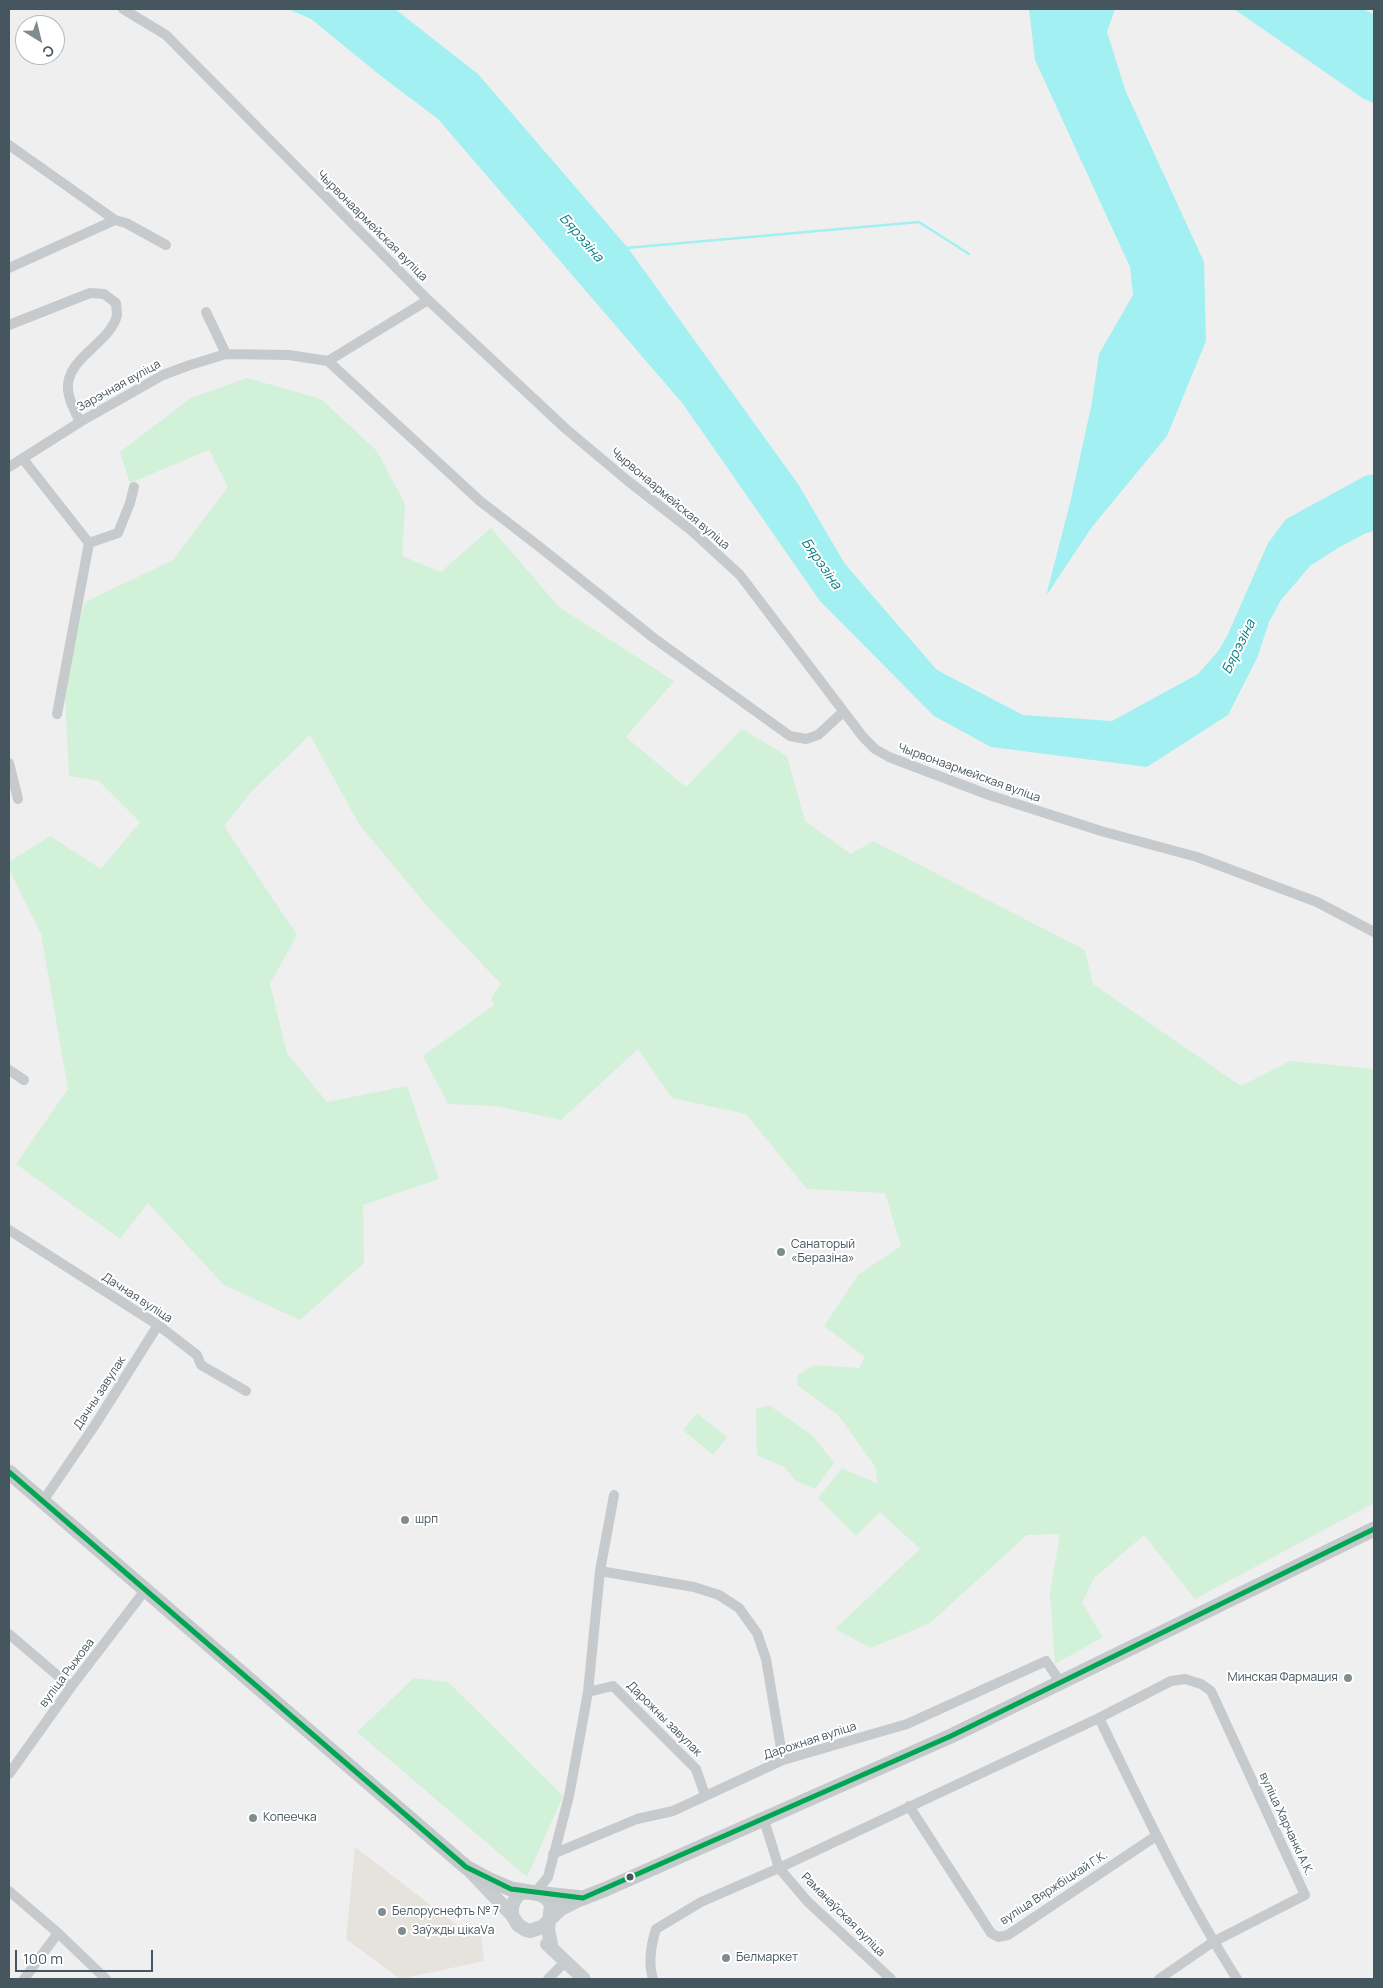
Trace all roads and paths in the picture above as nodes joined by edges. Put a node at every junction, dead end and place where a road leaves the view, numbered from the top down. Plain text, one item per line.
1 (123, 9) edge
2 (9, 145) edge
3 (115, 220) junction
4 (166, 245) dead end
5 (9, 268) edge
6 (428, 300) junction
7 (206, 312) dead end
8 (9, 325) edge
9 (226, 354) junction
10 (328, 361) junction
11 (80, 422) junction
12 (23, 459) junction
13 (9, 467) edge
14 (134, 487) dead end
15 (89, 543) junction
16 (843, 712) junction
17 (57, 714) dead end
18 (9, 763) edge
19 (18, 799) dead end
20 (1374, 932) edge
21 (9, 1070) edge
22 (24, 1080) dead end
23 (9, 1230) edge
24 (158, 1325) junction
25 (246, 1391) dead end
26 (9, 1472) edge
27 (614, 1495) dead end
28 (43, 1502) junction
29 (1374, 1529) edge
30 (600, 1571) junction
31 (146, 1589) junction
32 (9, 1634) edge
33 (1061, 1683) junction
34 (71, 1687) junction
35 (588, 1692) junction
36 (1100, 1718) junction
37 (783, 1760) junction
38 (9, 1774) edge
39 (705, 1795) junction
40 (909, 1806) junction
41 (764, 1820) junction
42 (1156, 1836) junction
43 (553, 1854) junction
44 (466, 1867) junction
45 (779, 1868) junction
46 (9, 1891) edge
47 (535, 1893) junction
48 (582, 1898) junction
49 (512, 1916) junction
50 (549, 1920) junction
51 (530, 1931) junction
52 (58, 1933) junction
53 (1213, 1942) junction
54 (552, 1949) junction
55 (565, 1962) junction
56 (652, 1976) edge
57 (24, 1979) edge
58 (106, 1979) edge
59 (548, 1979) edge
60 (584, 1979) edge
61 (891, 1979) edge
62 (1158, 1979) edge
63 (1237, 1979) edge

1 - 6 street, Чырвонаармейская вуліца
2 - 3 street
3 - 4 street
3 - 5 street
6 - 10 street
6 - 16 street, Чырвонаармейская вуліца
7 - 9 street
8 - 11 street
9 - 10 street, Зарэчная вуліца
9 - 11 street, Зарэчная вуліца
10 - 16 street
11 - 12 street, Зарэчная вуліца
12 - 13 street, Зарэчная вуліца
12 - 15 street
14 - 15 street
15 - 17 street
16 - 20 street, Чырвонаармейская вуліца
18 - 19 street
21 - 22 street
23 - 24 street, Дачная вуліца
24 - 25 street, Дачная вуліца
24 - 28 street, Дачны завулак
26 - 28 main road
27 - 30 street
28 - 31 main road
29 - 33 main road
30 - 35 street
30 - 37 street
31 - 34 street, вуліца Рыжова
31 - 44 main road
32 - 34 street
33 - 37 street, Дарожная вуліца
33 - 41 main road
34 - 38 street, вуліца Рыжова
35 - 39 street, Дарожны завулак
35 - 43 street
36 - 40 street
36 - 42 street
36 - 53 street, вуліца Харчанкі А.К.
37 - 39 street, Дарожная вуліца
39 - 43 street, Дарожная вуліца
40 - 42 street, вуліца Вяржбіцкай Г.К.
40 - 45 street
41 - 45 street
41 - 48 main road
42 - 53 street
43 - 47 street
44 - 47 main road
44 - 49 main road
45 - 56 street
45 - 61 street, Раманаўская вуліца
46 - 52 street
47 - 48 main road
47 - 49 main road
47 - 50 main road
48 - 50 main road
49 - 51 main road
50 - 51 main road
50 - 54 main road
51 - 54 main road
52 - 57 street
52 - 58 street
53 - 62 street, вуліца Харчанкі А.К.
53 - 63 street
54 - 55 main road
55 - 59 street
55 - 60 main road

